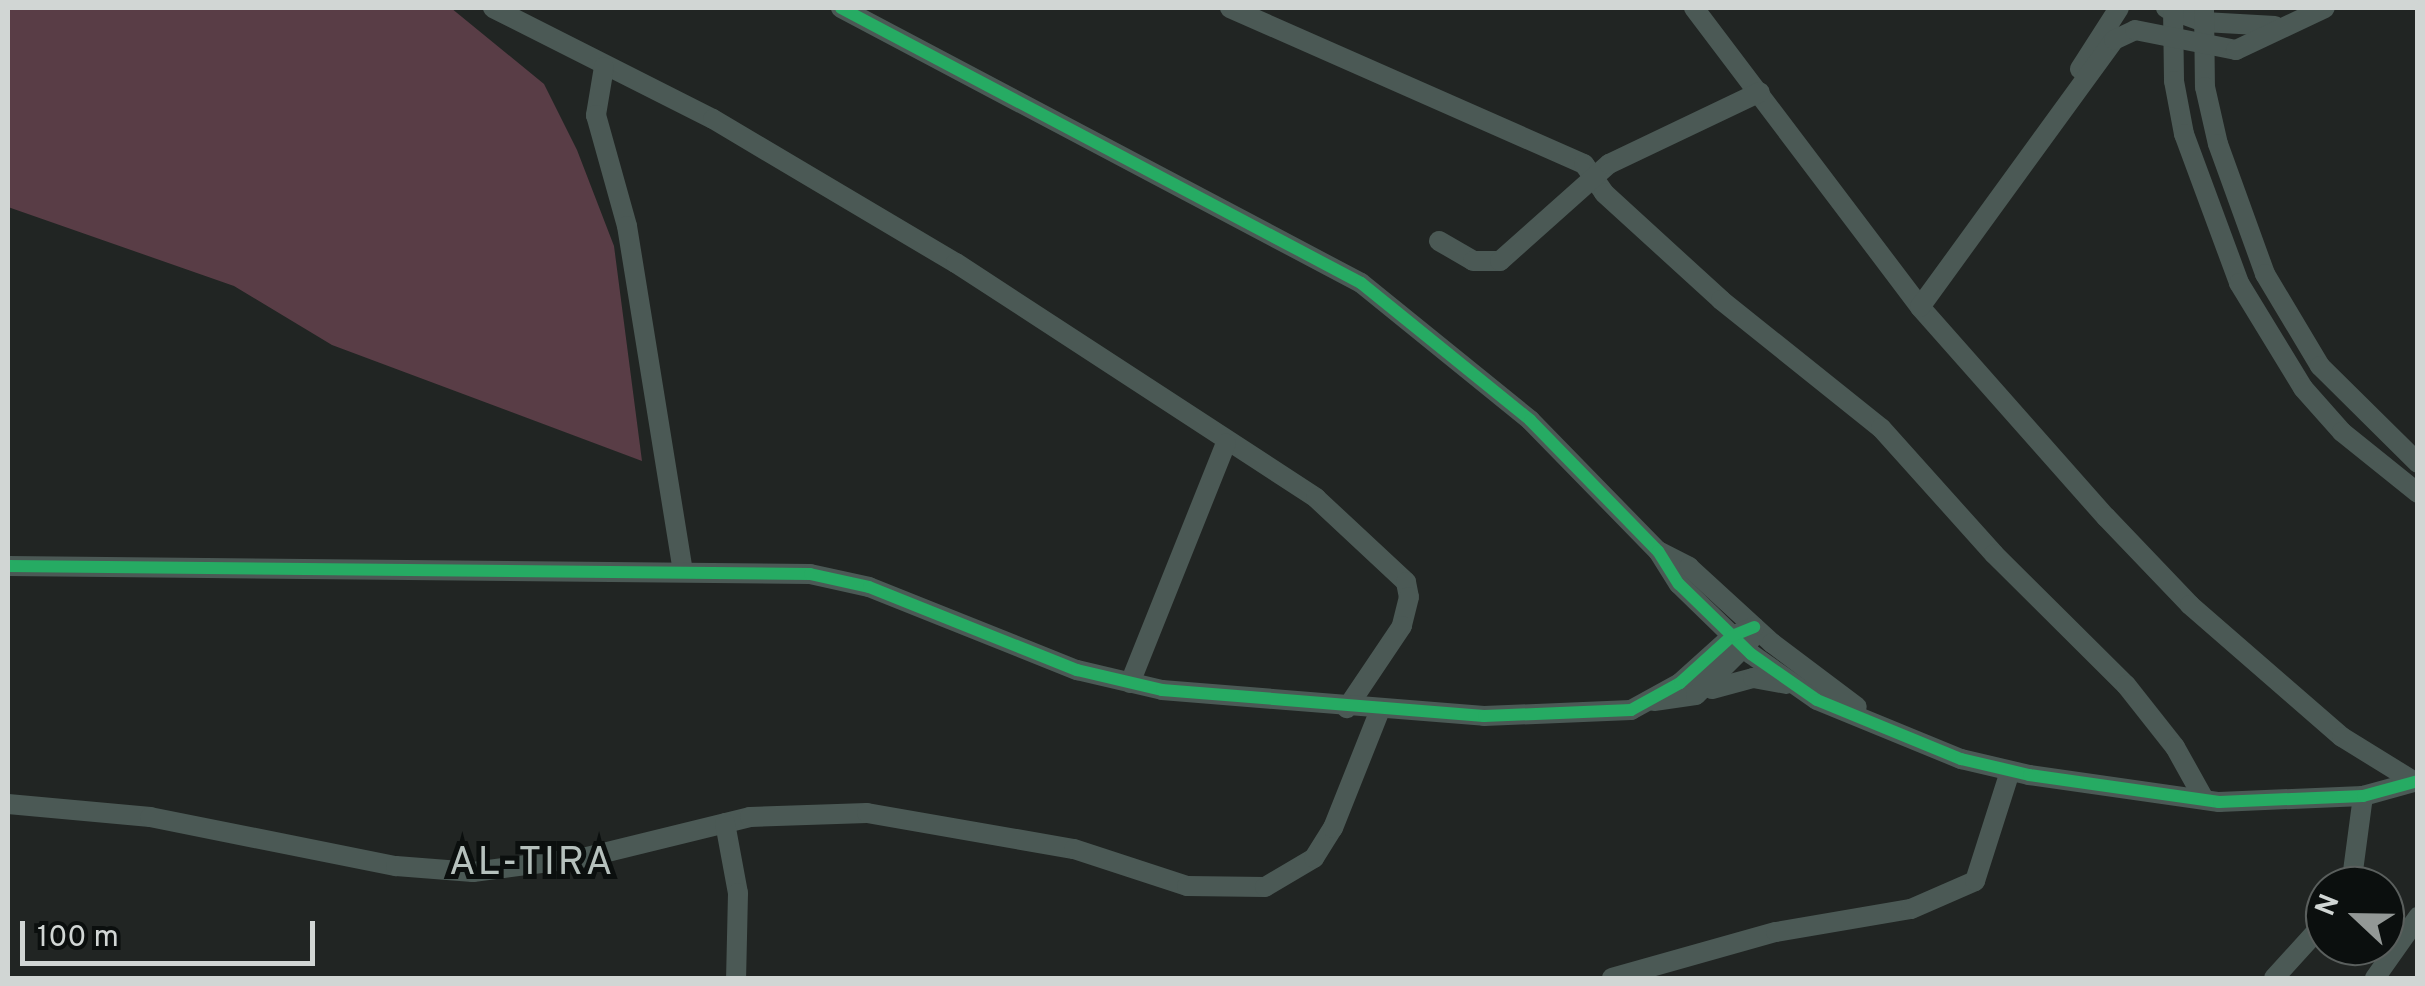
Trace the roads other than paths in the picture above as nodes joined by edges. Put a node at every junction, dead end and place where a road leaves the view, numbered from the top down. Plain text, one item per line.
1 (493, 8) edge
2 (841, 8) edge
3 (1230, 8) edge
4 (1694, 8) edge
5 (2118, 8) edge
6 (2325, 8) edge
7 (2171, 9) edge
8 (2204, 15) edge
9 (2282, 26) junction
10 (2172, 36) junction
11 (2202, 48) junction
12 (604, 67) junction
13 (1760, 92) junction
14 (2064, 106) junction
15 (1593, 175) junction
16 (1440, 242) dead end
17 (1920, 306) junction
18 (1226, 443) junction
19 (2418, 464) edge
20 (2418, 492) edge
21 (1658, 551) junction
22 (8, 566) edge
23 (683, 571) junction
24 (1698, 602) junction
25 (1754, 627) junction
26 (1740, 643) junction
27 (1696, 668) junction
28 (1130, 683) junction
29 (1789, 684) junction
30 (1696, 695) junction
31 (1652, 701) junction
32 (1347, 708) junction
33 (1380, 710) junction
34 (1882, 724) junction
35 (2010, 771) junction
36 (2414, 781) edge
37 (2363, 796) junction
38 (2204, 799) junction
39 (8, 804) edge
40 (725, 823) junction
41 (2354, 866) edge
42 (2418, 917) edge
43 (2305, 944) edge
44 (736, 978) edge
45 (1612, 978) edge
46 (2274, 978) edge
47 (2375, 978) edge

1 - 12 street
2 - 21 street
3 - 15 street
4 - 13 street
5 - 14 street
6 - 9 street
7 - 8 street
7 - 10 street
8 - 9 street
8 - 11 street
9 - 11 street
10 - 11 street
10 - 14 street
10 - 20 street
11 - 19 street
12 - 18 street
12 - 23 street
13 - 15 street
13 - 17 street
14 - 17 street
15 - 16 street
15 - 38 street
17 - 36 street
18 - 28 street
18 - 32 street
21 - 24 street
21 - 25 street
22 - 23 street
23 - 28 street
24 - 26 street
24 - 27 street
25 - 26 street
25 - 34 street
26 - 27 street
26 - 29 street
26 - 30 street
27 - 31 street
28 - 32 street
29 - 30 street
29 - 34 street
30 - 31 street
31 - 33 street
32 - 33 street
33 - 40 street
34 - 35 street
35 - 38 street
35 - 45 street
36 - 37 street
37 - 38 street
37 - 41 street
39 - 40 street
40 - 44 street
42 - 47 street
43 - 46 street

